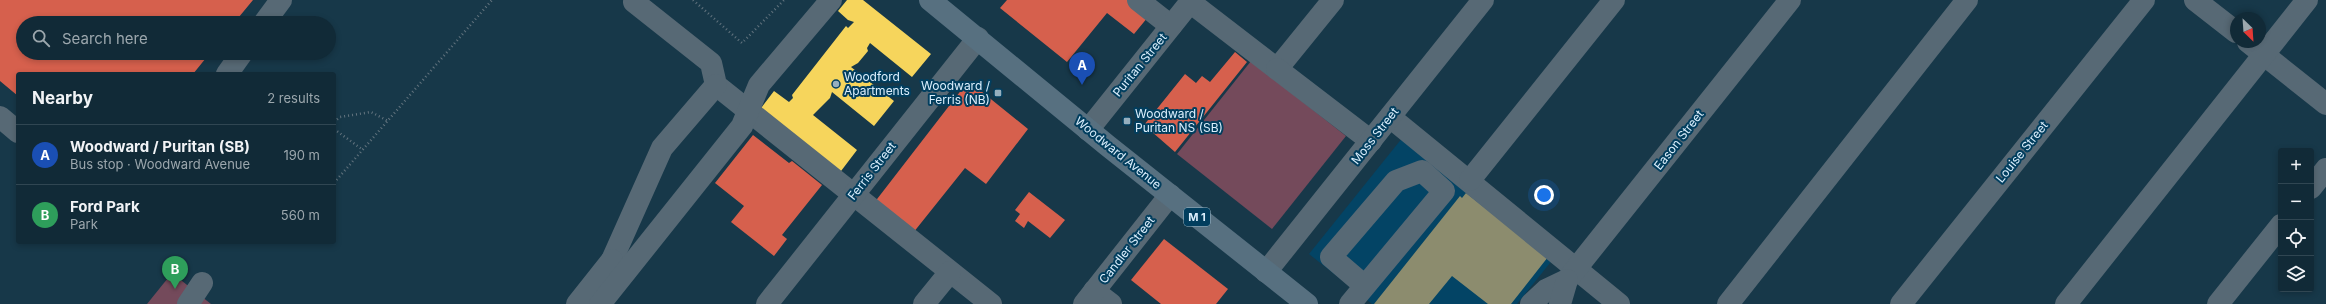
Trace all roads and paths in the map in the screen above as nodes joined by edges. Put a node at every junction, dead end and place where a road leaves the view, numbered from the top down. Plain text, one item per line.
1 (281, 0) edge
2 (492, 0) edge
3 (693, 0) edge
4 (784, 0) edge
5 (831, 0) edge
6 (930, 0) edge
7 (1138, 0) edge
8 (1333, 0) edge
9 (1482, 0) edge
10 (1614, 0) edge
11 (1790, 0) edge
12 (1967, 0) edge
13 (2144, 0) edge
14 (2195, 0) edge
15 (2307, 0) edge
16 (1191, 1) edge
17 (634, 2) dead end
18 (269, 16) edge
19 (1171, 26) junction
20 (2230, 27) edge
21 (978, 38) junction
22 (2266, 39) edge
23 (2256, 48) edge
24 (237, 60) edge
25 (1277, 69) junction
26 (228, 72) edge
27 (716, 85) junction
28 (2326, 104) edge
29 (750, 112) junction
30 (0, 117) edge
31 (1390, 117) junction
32 (336, 120) edge
33 (388, 121) junction
34 (16, 130) edge
35 (336, 130) edge
36 (1088, 130) junction
37 (1371, 141) junction
38 (363, 150) junction
39 (2326, 169) edge
40 (1470, 180) junction
41 (336, 181) edge
42 (2314, 184) edge
43 (1170, 195) junction
44 (853, 196) junction
45 (2278, 229) edge
46 (619, 266) junction
47 (950, 272) junction
48 (1266, 272) junction
49 (1572, 275) junction
50 (202, 283) dead end
51 (1365, 286) junction
52 (1096, 300) edge
53 (188, 304) edge
54 (576, 304) edge
55 (600, 304) edge
56 (767, 304) edge
57 (924, 304) edge
58 (991, 304) edge
59 (1307, 304) edge
60 (1350, 304) edge
61 (1531, 304) edge
62 (1560, 304) edge
63 (1619, 304) edge
64 (1728, 304) edge
65 (1901, 304) edge
66 (2066, 304) edge
67 (2218, 304) edge

1 - 18 street
2 - 33 path
3 - 4 path
5 - 29 street
6 - 21 main road, Woodward Avenue / M 1
7 - 19 street
8 - 25 street
9 - 31 street, Moss Street
10 - 40 street
11 - 49 street, Eason Street
12 - 64 street
13 - 65 street, Louise Street
14 - 20 street
15 - 22 street
16 - 19 street, Puritan Street
16 - 25 street
17 - 27 street
19 - 36 street, Puritan Street
21 - 36 main road, Woodward Avenue / M 1
21 - 44 street, Ferris Street
23 - 28 street
23 - 66 street
24 - 26 street
25 - 37 street
27 - 29 street
27 - 46 street
29 - 44 street
29 - 46 street
30 - 34 street
31 - 37 street, Moss Street
31 - 40 street
32 - 33 path
33 - 38 path
35 - 38 path
36 - 43 main road, Woodward Avenue / M 1
37 - 48 street, Moss Street
38 - 41 path
39 - 42 street
40 - 49 street
43 - 48 main road, Woodward Avenue / M 1
43 - 52 street, Candler Street
44 - 47 street
44 - 56 street, Ferris Street
45 - 67 street
46 - 54 street
46 - 55 street
47 - 57 street
47 - 58 street
48 - 59 main road, Woodward Avenue / M 1
49 - 61 street, Eason Street
49 - 62 street, Eason Street
49 - 63 street
50 - 53 street
51 - 51 street
51 - 60 street

